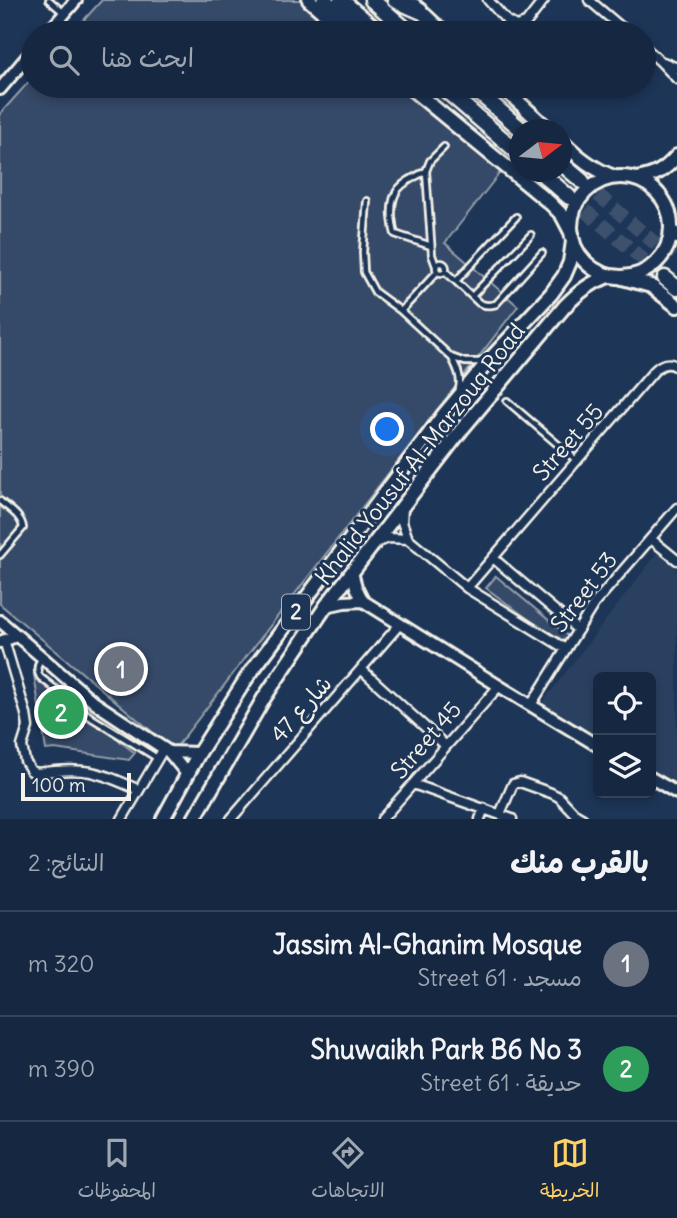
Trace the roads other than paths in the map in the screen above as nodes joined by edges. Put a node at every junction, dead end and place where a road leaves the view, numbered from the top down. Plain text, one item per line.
1 (49, 0) edge
2 (76, 0) edge
3 (309, 0) edge
4 (324, 0) edge
5 (341, 0) edge
6 (372, 0) edge
7 (395, 0) edge
8 (408, 0) edge
9 (488, 0) edge
10 (544, 0) edge
11 (589, 0) edge
12 (420, 11) junction
13 (64, 14) junction
14 (58, 21) edge
15 (333, 21) edge
16 (348, 21) edge
17 (366, 21) edge
18 (396, 21) edge
19 (431, 21) edge
20 (507, 21) edge
21 (528, 21) edge
22 (614, 21) edge
23 (656, 58) edge
24 (660, 61) junction
25 (21, 64) edge
26 (677, 68) edge
27 (677, 79) edge
28 (0, 89) edge
29 (423, 98) edge
30 (454, 98) edge
31 (485, 98) edge
32 (514, 98) edge
33 (509, 119) edge
34 (537, 119) edge
35 (509, 145) edge
36 (444, 147) dead end
37 (572, 151) edge
38 (677, 156) edge
39 (426, 171) junction
40 (572, 172) edge
41 (614, 177) junction
42 (635, 179) junction
43 (582, 181) tunnel mouth
44 (552, 182) edge
45 (569, 197) tunnel mouth
46 (367, 201) dead end
47 (677, 203) edge
48 (516, 217) dead end
49 (673, 229) edge
50 (531, 235) dead end
51 (573, 237) junction
52 (432, 246) junction
53 (542, 253) dead end
54 (436, 269) junction
55 (445, 271) junction
56 (614, 276) junction
57 (665, 278) tunnel mouth
58 (456, 281) junction
59 (677, 288) edge
60 (472, 296) junction
61 (677, 306) edge
62 (401, 311) junction
63 (452, 357) junction
64 (492, 357) junction
65 (677, 367) edge
66 (456, 399) junction
67 (507, 401) dead end
68 (577, 461) junction
69 (0, 501) edge
70 (404, 504) junction
71 (677, 508) edge
72 (408, 539) junction
73 (651, 539) junction
74 (372, 546) junction
75 (0, 555) edge
76 (493, 558) junction
77 (677, 560) edge
78 (352, 572) junction
79 (467, 588) junction
80 (363, 601) junction
81 (326, 606) junction
82 (0, 621) edge
83 (400, 624) junction
84 (578, 630) junction
85 (16, 636) junction
86 (2, 641) edge
87 (566, 649) junction
88 (42, 658) junction
89 (361, 669) junction
90 (499, 686) junction
91 (531, 705) junction
92 (593, 743) edge
93 (446, 746) junction
94 (167, 750) junction
95 (199, 753) junction
96 (158, 758) junction
97 (187, 774) junction
98 (656, 781) edge
99 (413, 784) junction
100 (139, 790) junction
101 (677, 793) edge
102 (484, 808) junction
103 (500, 814) junction
104 (122, 819) edge
105 (163, 819) edge
106 (194, 819) edge
107 (231, 819) edge
108 (382, 819) edge
109 (480, 819) edge
110 (512, 819) edge
111 (583, 819) edge

1 - 13 lane
2 - 13 street
3 - 15 main road
4 - 16 highway
5 - 17 highway
6 - 18 highway
7 - 12 highway
8 - 12 main road
9 - 20 street
10 - 21 street
11 - 22 street
12 - 19 main road
13 - 14 street
23 - 24 street
24 - 26 street
24 - 27 street
25 - 28 street
29 - 51 main road
30 - 35 highway
31 - 33 highway
32 - 34 main road
36 - 39 lane
37 - 41 main road
38 - 42 main road
39 - 52 lane
39 - 52 lane
40 - 43 highway
41 - 42 main road
41 - 51 main road, 2
42 - 49 main road
44 - 45 highway
46 - 62 lane
47 - 49 main road, 2
48 - 58 lane
49 - 56 main road, 2
50 - 60 lane
51 - 56 main road
51 - 64 main road, Khalid Yousuf Al-Marzouq Road / 2
52 - 54 lane
53 - 60 lane
54 - 55 lane
54 - 55 lane
54 - 62 lane
55 - 58 lane
56 - 61 main road
56 - 70 main road, Khalid Yousuf Al-Marzouq Road / 2
57 - 59 highway
58 - 60 lane
62 - 63 lane
63 - 64 lane
63 - 66 lane
64 - 66 main road, Khalid Yousuf Al-Marzouq Road / 2
65 - 68 street, Street 55
66 - 95 main road, Khalid Yousuf Al-Marzouq Road / 2
67 - 68 lane
68 - 76 street, Street 55
69 - 75 lane
70 - 72 street
70 - 74 main road, Khalid Yousuf Al-Marzouq Road / 2
71 - 73 street, Street 53
72 - 74 street
72 - 79 street
73 - 77 street
73 - 84 street, Street 53
74 - 78 main road, Khalid Yousuf Al-Marzouq Road / 2
76 - 79 street, Street 55
76 - 84 street
78 - 80 street
78 - 81 main road, Khalid Yousuf Al-Marzouq Road / 2
79 - 87 street
80 - 81 street
80 - 83 street
81 - 106 main road, Khalid Yousuf Al-Marzouq Road / 2
82 - 85 street
83 - 89 street, شارع 47
83 - 90 street
84 - 87 street, Street 53
85 - 86 street
85 - 88 street
86 - 100 street
87 - 91 street, Street 53
88 - 94 street
88 - 96 lane
89 - 93 street
89 - 107 street, شارع 47
90 - 91 street
90 - 93 street, Street 45
91 - 92 street
93 - 99 street, Street 45
94 - 95 street
94 - 96 street
94 - 97 street
95 - 97 main road, Khalid Yousuf Al-Marzouq Road / 2
96 - 100 street
97 - 105 main road, Khalid Yousuf Al-Marzouq Road / 2
98 - 101 street
99 - 102 street
99 - 108 street, Street 45
100 - 104 street
102 - 103 street
102 - 109 street
103 - 110 street
103 - 111 street

